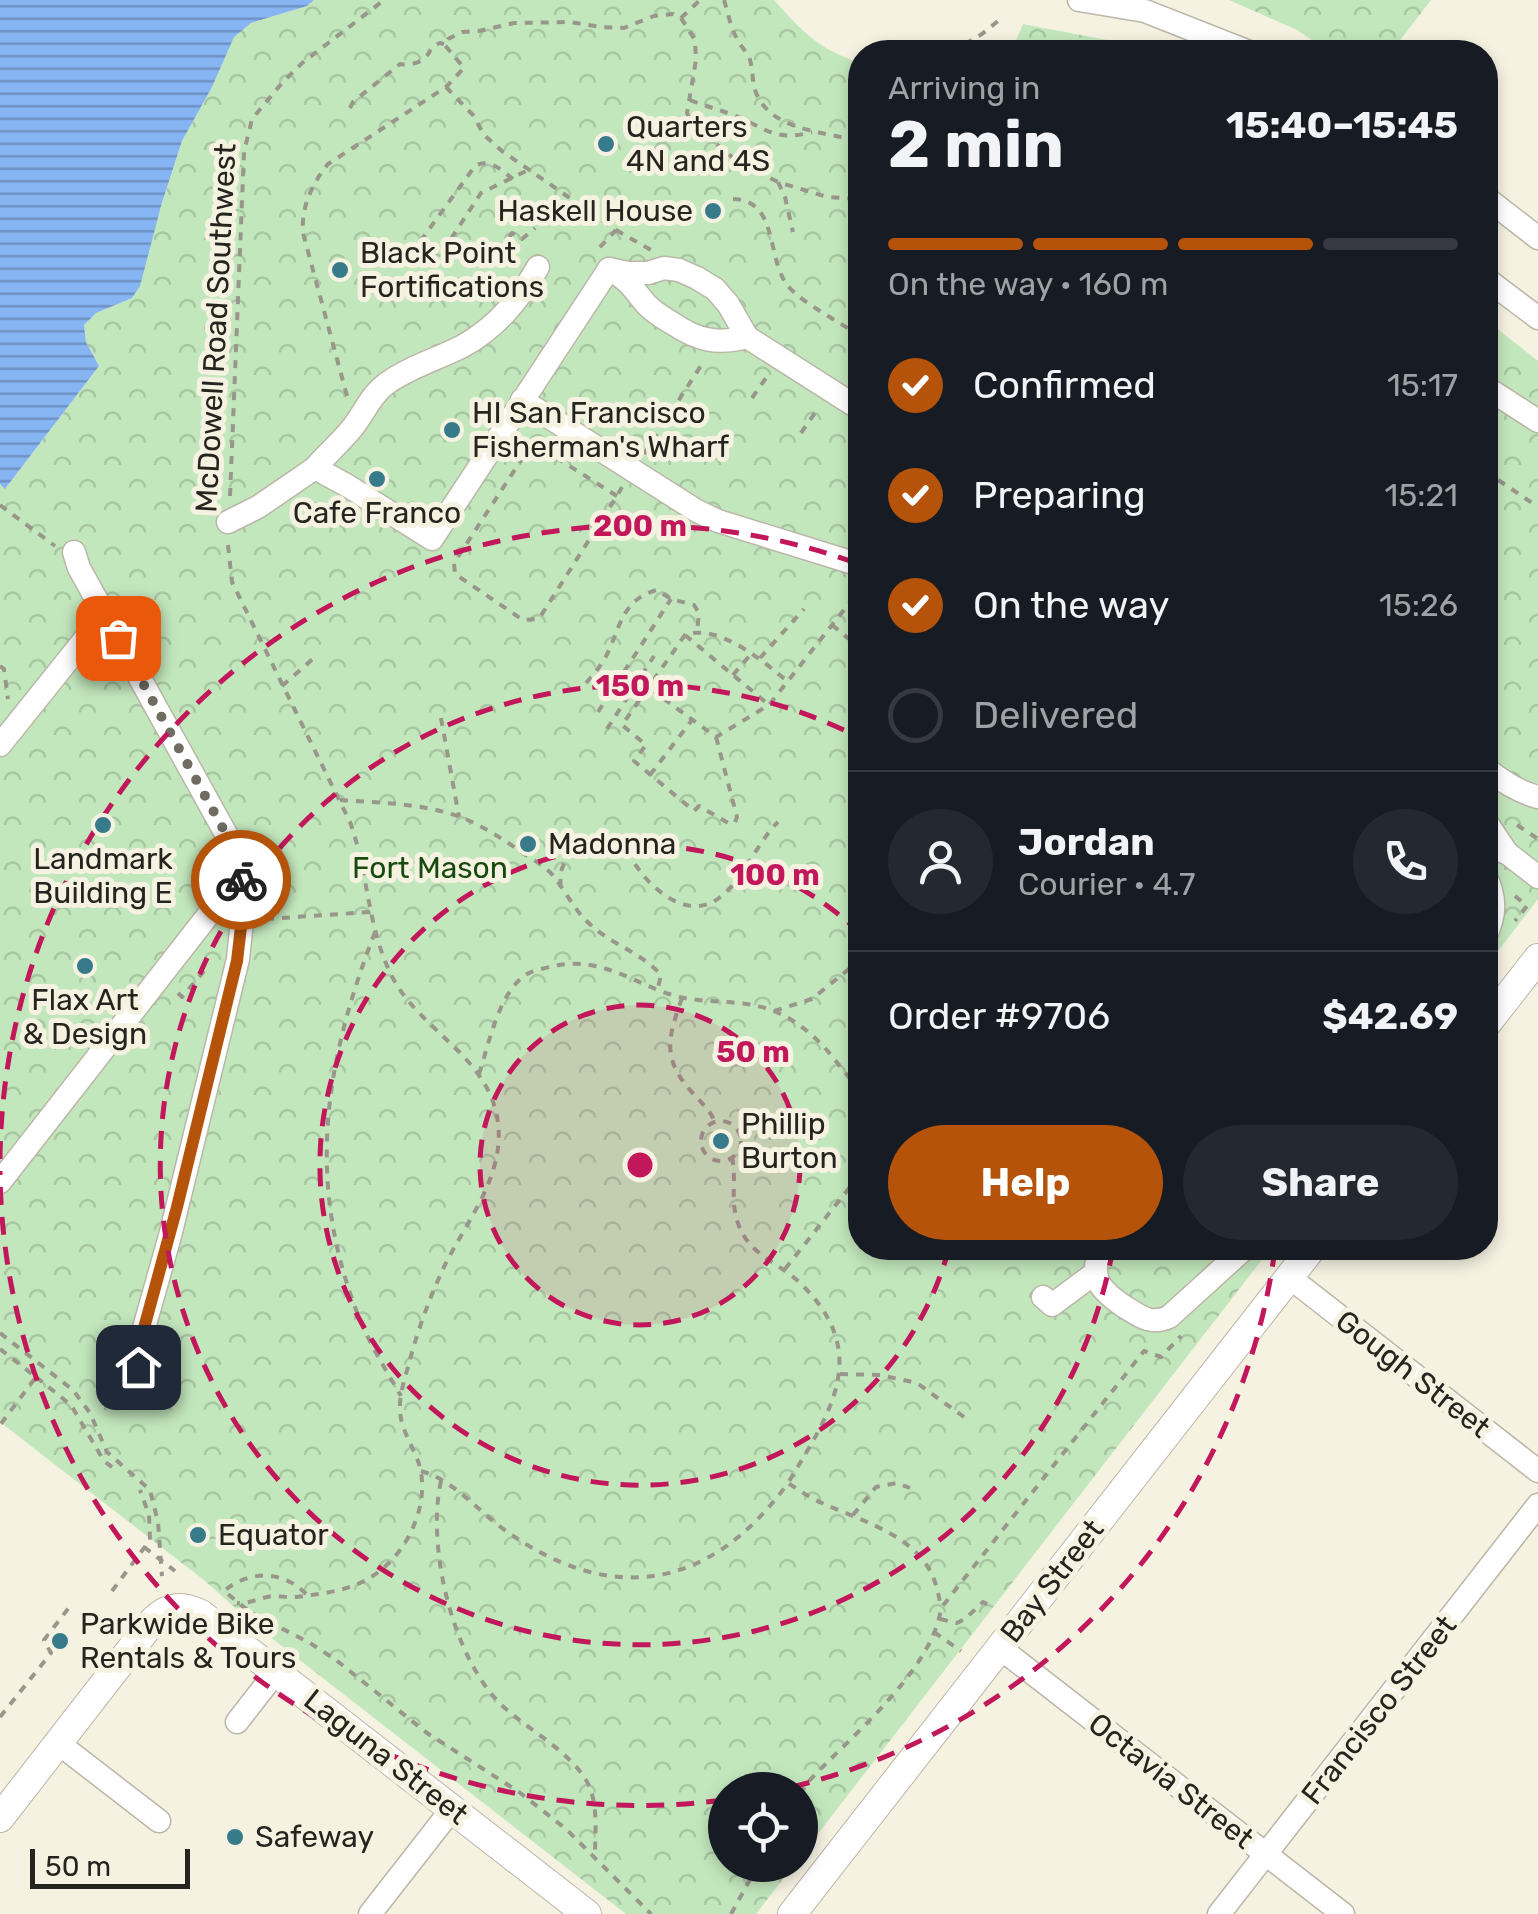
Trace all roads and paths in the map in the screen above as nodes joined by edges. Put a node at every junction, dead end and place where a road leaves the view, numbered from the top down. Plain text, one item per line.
1 (384, 0) edge
2 (700, 0) edge
3 (724, 0) edge
4 (1079, 0) edge
5 (1002, 16) dead end
6 (681, 18) junction
7 (1196, 30) junction
8 (972, 40) edge
9 (1207, 40) edge
10 (1220, 40) edge
11 (444, 44) junction
12 (446, 87) junction
13 (688, 99) junction
14 (350, 108) dead end
15 (812, 132) junction
16 (848, 138) edge
17 (530, 169) junction
18 (513, 178) junction
19 (778, 182) junction
20 (848, 198) edge
21 (732, 199) dead end
22 (1498, 208) edge
23 (535, 228) dead end
24 (792, 232) dead end
25 (1538, 238) edge
26 (604, 259) junction
27 (528, 264) joint
28 (1498, 288) edge
29 (1538, 318) edge
30 (848, 328) edge
31 (747, 337) junction
32 (711, 350) dead end
33 (771, 371) dead end
34 (766, 377) junction
35 (779, 385) dead end
36 (1498, 395) edge
37 (752, 398) dead end
38 (522, 400) junction
39 (822, 403) dead end
40 (848, 414) edge
41 (1538, 422) edge
42 (355, 424) junction
43 (801, 434) dead end
44 (315, 468) junction
45 (633, 470) junction
46 (1498, 480) edge
47 (616, 496) junction
48 (0, 505) edge
49 (1538, 507) edge
50 (228, 522) junction
51 (63, 549) joint
52 (848, 560) edge
53 (671, 599) junction
54 (848, 602) edge
55 (804, 609) dead end
56 (105, 614) junction
57 (832, 624) junction
58 (697, 632) junction
59 (685, 635) junction
60 (848, 638) edge
61 (752, 654) junction
62 (654, 656) dead end
63 (315, 657) dead end
64 (760, 658) junction
65 (0, 666) edge
66 (624, 673) junction
67 (733, 675) junction
68 (638, 681) junction
69 (787, 681) junction
70 (586, 683) dead end
71 (282, 686) junction
72 (649, 688) junction
73 (9, 705) dead end
74 (769, 705) junction
75 (598, 712) dead end
76 (441, 718) dead end
77 (692, 720) junction
78 (607, 729) dead end
79 (716, 738) junction
80 (0, 745) edge
81 (650, 774) junction
82 (1498, 777) edge
83 (1538, 797) edge
84 (340, 800) junction
85 (459, 817) junction
86 (778, 822) dead end
87 (1498, 850) edge
88 (240, 874) junction
89 (1538, 877) edge
90 (560, 888) junction
91 (307, 908) dead end
92 (370, 912) junction
93 (308, 916) junction
94 (269, 917) dead end
95 (375, 931) junction
96 (1538, 958) edge
97 (848, 970) edge
98 (658, 989) junction
99 (682, 998) junction
100 (1498, 1009) edge
101 (774, 1011) junction
102 (480, 1074) junction
103 (848, 1074) edge
104 (715, 1122) junction
105 (732, 1157) junction
106 (0, 1182) edge
107 (848, 1190) edge
108 (1096, 1260) edge
109 (1232, 1260) edge
110 (1303, 1260) edge
111 (785, 1269) junction
112 (1095, 1272) junction
113 (1289, 1278) junction
114 (1043, 1297) dead end
115 (1186, 1330) dead end
116 (0, 1333) edge
117 (0, 1349) edge
118 (138, 1367) dead end
119 (840, 1374) junction
120 (36, 1377) junction
121 (400, 1396) junction
122 (964, 1418) dead end
123 (0, 1425) edge
124 (116, 1470) dead end
125 (421, 1471) junction
126 (1538, 1471) edge
127 (442, 1480) junction
128 (788, 1483) junction
129 (910, 1488) dead end
130 (140, 1490) dead end
131 (1538, 1506) edge
132 (853, 1515) junction
133 (144, 1547) junction
134 (160, 1559) junction
135 (176, 1571) dead end
136 (162, 1576) dead end
137 (112, 1591) dead end
138 (307, 1594) junction
139 (237, 1603) junction
140 (71, 1606) dead end
141 (941, 1608) junction
142 (994, 1608) dead end
143 (940, 1619) junction
144 (934, 1632) junction
145 (1000, 1648) junction
146 (961, 1651) dead end
147 (276, 1672) junction
148 (0, 1718) edge
149 (237, 1722) dead end
150 (58, 1743) junction
151 (817, 1772) edge
152 (452, 1809) junction
153 (0, 1818) edge
154 (159, 1822) dead end
155 (1266, 1854) junction
156 (595, 1858) junction
157 (749, 1882) edge
158 (370, 1914) edge
159 (588, 1914) edge
160 (651, 1914) edge
161 (731, 1914) edge
162 (792, 1914) edge
163 (1219, 1914) edge
164 (1342, 1914) edge

1 - 50 path, McDowell Road Southwest
2 - 6 path
3 - 15 path
4 - 7 street
5 - 8 path
6 - 11 path
6 - 13 path
7 - 9 street
7 - 10 street
11 - 12 path
11 - 14 path
12 - 17 path
12 - 42 path
13 - 15 path
13 - 19 path
15 - 16 path
17 - 18 path
17 - 26 path
18 - 18 path
19 - 20 path
19 - 24 path
21 - 30 path
22 - 25 street
23 - 27 path
26 - 31 street
26 - 31 street
26 - 38 street
27 - 42 street
28 - 29 street
31 - 40 street
32 - 45 path
33 - 34 path
34 - 35 path
34 - 37 path
36 - 41 street
38 - 44 street
38 - 45 street
39 - 43 path
42 - 44 street
44 - 50 street
45 - 47 path
45 - 52 street
46 - 49 path
47 - 47 path
48 - 51 path
50 - 71 path, McDowell Road Southwest
51 - 56 street
53 - 58 path
53 - 66 path
53 - 70 path
54 - 57 path
55 - 64 path
56 - 80 street
56 - 88 street
57 - 60 path
57 - 69 path
58 - 59 path
58 - 61 path
59 - 67 path
59 - 72 path
61 - 64 path
61 - 67 path
62 - 68 path
63 - 71 path
64 - 69 path
65 - 73 path
66 - 68 path
66 - 75 path
67 - 74 path
68 - 72 path
68 - 78 path
69 - 74 path
71 - 84 path, McDowell Road Southwest
72 - 77 path
72 - 81 path
74 - 79 path
76 - 85 path
77 - 79 path
77 - 81 path
79 - 81 path
82 - 83 street
84 - 85 path
84 - 92 path, McDowell Road Southwest
85 - 90 path
86 - 90 path
87 - 89 street
88 - 106 street
88 - 118 street
90 - 98 path
91 - 93 path
92 - 93 path
92 - 95 path, McDowell Road Southwest
93 - 94 path
95 - 102 path, McDowell Road Southwest
95 - 121 path
96 - 100 main road
97 - 101 path
98 - 99 path
98 - 102 path
99 - 101 path
99 - 104 path
101 - 103 path
102 - 121 path
104 - 105 path
104 - 105 path
105 - 111 path
107 - 111 path
108 - 112 street
109 - 112 street
110 - 113 main road, Bay Street
111 - 119 path
112 - 114 street
113 - 126 street, Gough Street
113 - 145 main road, Bay Street
115 - 141 path
116 - 134 path
117 - 120 path
119 - 122 path
119 - 128 path
120 - 123 path
120 - 124 path
121 - 125 path
125 - 127 path
125 - 138 path
127 - 128 path
127 - 156 path
128 - 132 path
129 - 132 path
130 - 133 path
131 - 155 street, Francisco Street
132 - 141 path
133 - 134 path
133 - 137 path
134 - 135 path
134 - 136 path
138 - 139 path
138 - 139 path
139 - 156 path
140 - 148 path
141 - 143 path
142 - 143 path
143 - 144 path
144 - 146 path
144 - 151 path
145 - 155 street, Octavia Street
145 - 162 main road, Bay Street
147 - 149 street
147 - 150 main road, Laguna Street
147 - 152 main road, Laguna Street
150 - 153 main road
150 - 154 street
152 - 158 street
152 - 159 main road, Laguna Street
155 - 163 street, Francisco Street
155 - 164 street, Octavia Street
156 - 160 path
157 - 161 path

